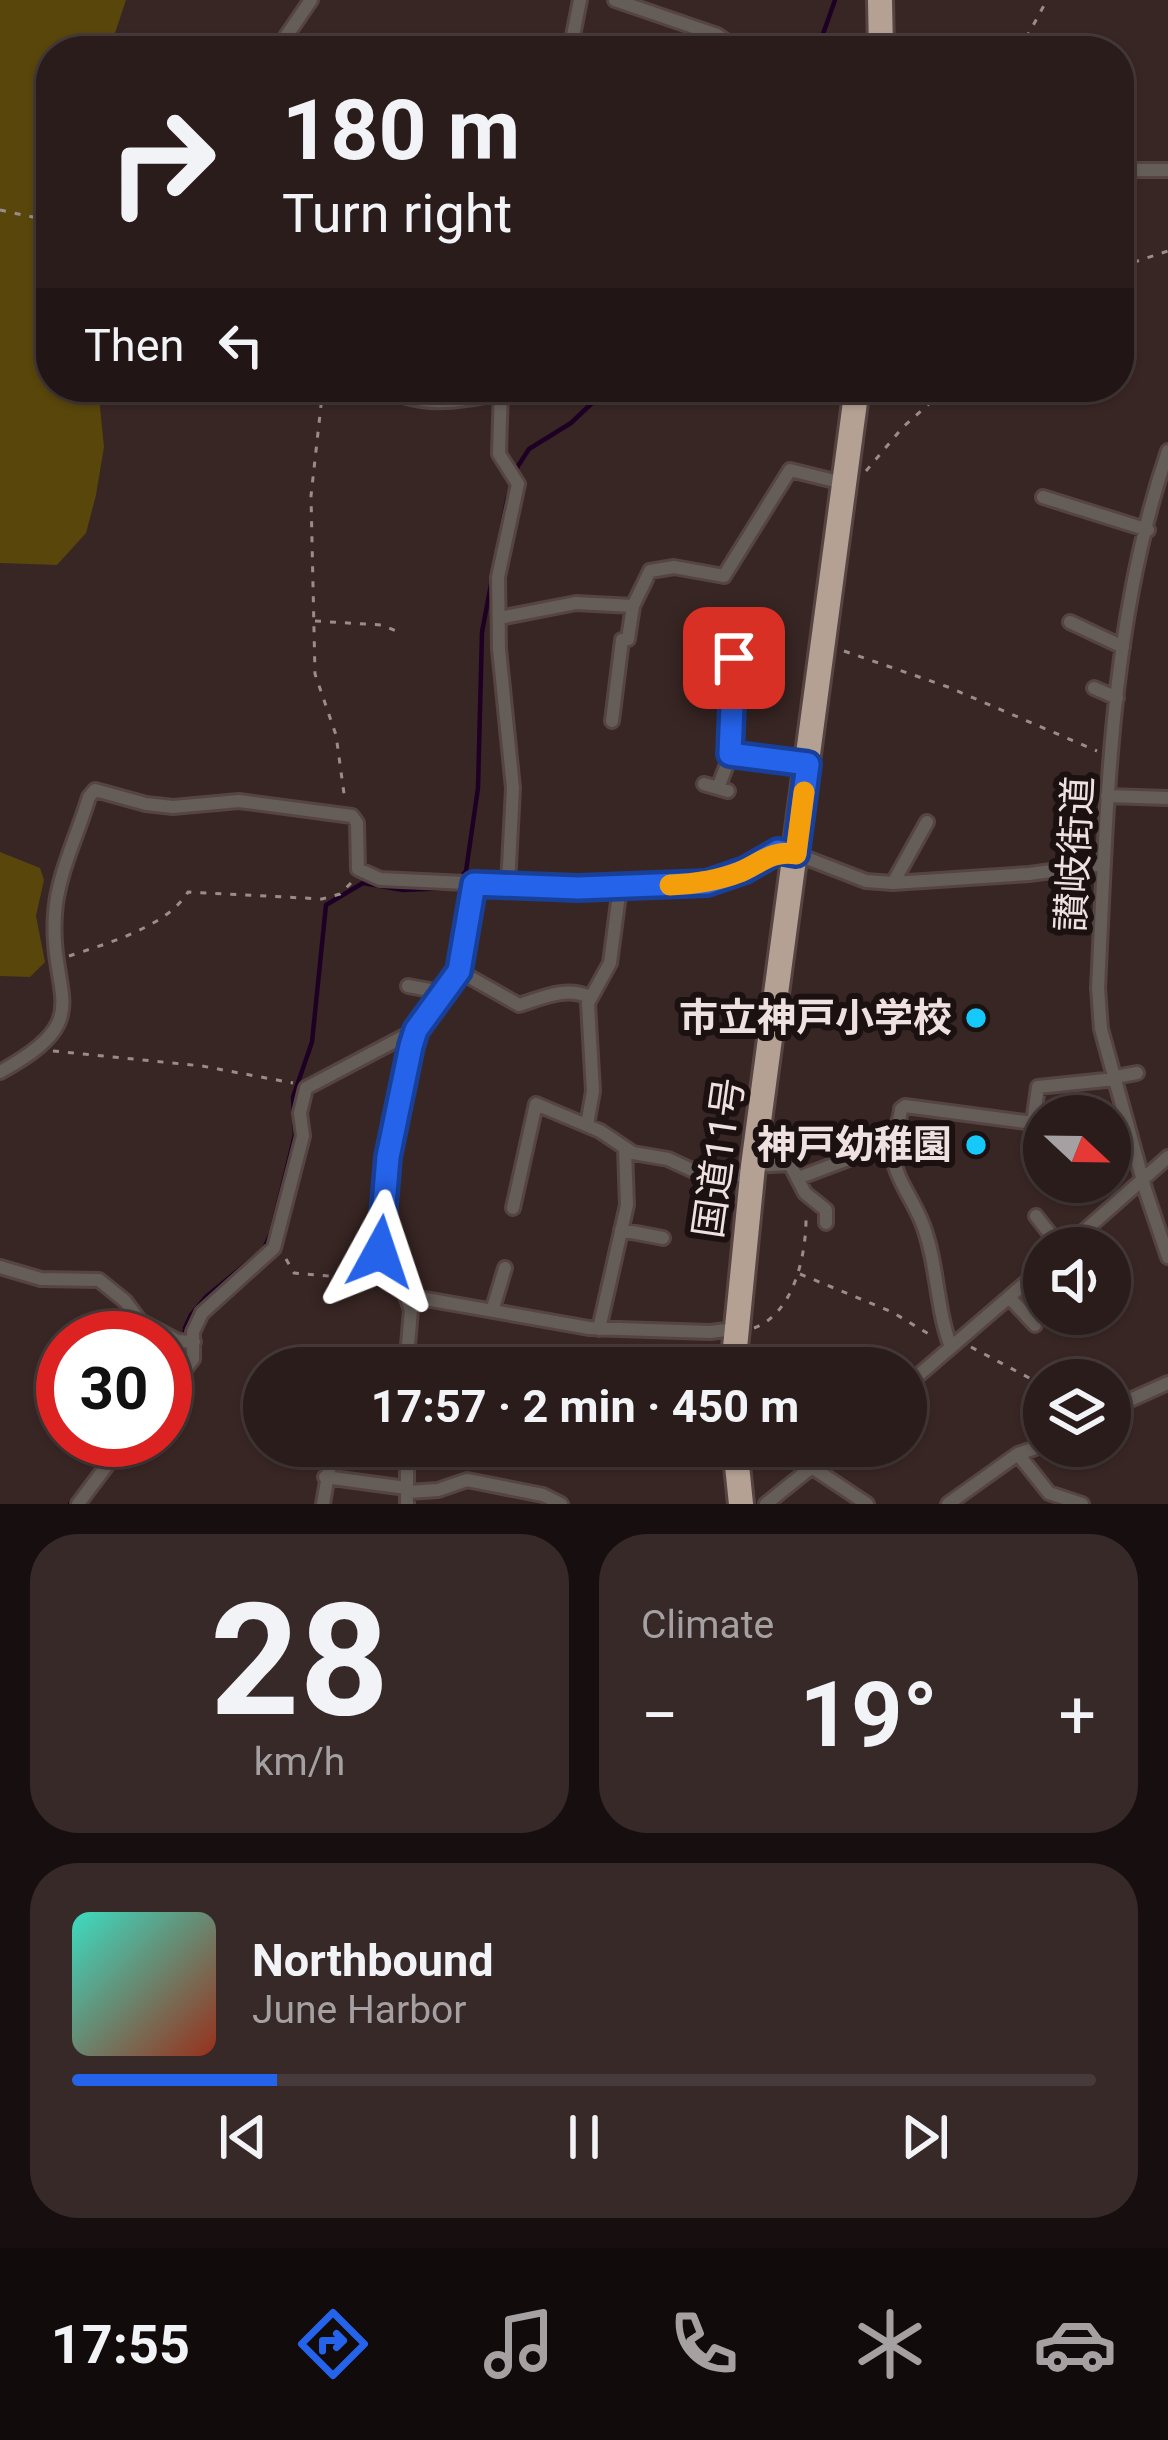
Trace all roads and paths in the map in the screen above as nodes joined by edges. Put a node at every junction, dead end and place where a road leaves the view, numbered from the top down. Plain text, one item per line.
1 (311, 0) edge
2 (580, 0) edge
3 (614, 0) edge
4 (880, 0) edge
5 (1047, 0) edge
6 (286, 36) edge
7 (573, 36) edge
8 (718, 36) edge
9 (881, 36) edge
10 (1027, 36) edge
11 (1134, 170) edge
12 (1168, 170) edge
13 (0, 210) edge
14 (36, 218) edge
15 (1168, 251) edge
16 (1134, 262) edge
17 (321, 402) edge
18 (501, 402) edge
19 (855, 402) edge
20 (932, 402) edge
21 (1168, 451) edge
22 (844, 484) junction
23 (1042, 497) dead end
24 (1148, 530) junction
25 (633, 606) junction
26 (499, 618) junction
27 (316, 621) junction
28 (735, 622) dead end
29 (1070, 622) dead end
30 (401, 633) dead end
31 (823, 644) junction
32 (1124, 647) junction
33 (1094, 688) dead end
34 (1117, 698) junction
35 (612, 722) dead end
36 (730, 754) junction
37 (1110, 756) junction
38 (808, 764) junction
39 (717, 788) dead end
40 (1107, 796) junction
41 (1168, 798) edge
42 (346, 815) junction
43 (927, 822) dead end
44 (796, 854) junction
45 (1104, 863) junction
46 (360, 871) junction
47 (893, 883) junction
48 (474, 884) junction
49 (508, 885) junction
50 (620, 887) junction
51 (60, 964) junction
52 (459, 971) junction
53 (408, 986) dead end
54 (446, 993) junction
55 (589, 997) junction
56 (416, 1030) junction
57 (39, 1051) junction
58 (0, 1072) edge
59 (1138, 1073) dead end
60 (1115, 1078) junction
61 (306, 1088) junction
62 (587, 1125) junction
63 (625, 1149) junction
64 (891, 1149) junction
65 (1168, 1156) edge
66 (752, 1170) junction
67 (798, 1178) junction
68 (1142, 1180) junction
69 (805, 1193) junction
70 (513, 1208) dead end
71 (1161, 1212) edge
72 (1036, 1216) dead end
73 (826, 1223) dead end
74 (1045, 1227) edge
75 (1087, 1227) edge
76 (621, 1230) junction
77 (663, 1238) dead end
78 (274, 1248) junction
79 (1168, 1257) edge
80 (0, 1267) edge
81 (505, 1268) dead end
82 (386, 1273) junction
83 (798, 1274) junction
84 (1023, 1285) edge
85 (405, 1293) junction
86 (1009, 1297) junction
87 (493, 1308) junction
88 (1023, 1312) edge
89 (599, 1329) junction
90 (735, 1329) junction
91 (194, 1342) junction
92 (955, 1344) junction
93 (408, 1347) edge
94 (734, 1347) edge
95 (192, 1360) edge
96 (927, 1368) edge
97 (1023, 1375) edge
98 (1168, 1383) edge
99 (1131, 1400) edge
100 (1023, 1452) edge
101 (1018, 1454) junction
102 (106, 1467) edge
103 (328, 1467) edge
104 (737, 1467) edge
105 (813, 1468) joint
106 (325, 1477) junction
107 (407, 1495) edge
108 (78, 1504) edge
109 (322, 1504) edge
110 (561, 1504) edge
111 (741, 1504) edge
112 (766, 1504) edge
113 (867, 1504) edge
114 (948, 1504) edge
115 (1082, 1504) edge

1 - 6 street
2 - 7 street
3 - 8 street
4 - 9 highway
5 - 10 path
11 - 12 street
13 - 14 path
15 - 16 path
17 - 27 path
18 - 26 street
19 - 22 highway, 国道11号
20 - 22 path
21 - 24 street, 讃岐街道
22 - 25 street
22 - 31 highway, 国道11号
23 - 24 street
24 - 32 street, 讃岐街道
25 - 26 street
25 - 35 street
26 - 49 street
27 - 30 path
27 - 42 path
28 - 36 street
29 - 32 street
31 - 37 path
31 - 38 highway, 国道11号
32 - 34 street, 讃岐街道
33 - 34 street
34 - 37 street, 讃岐街道
36 - 38 street
36 - 39 street
37 - 40 street, 讃岐街道
38 - 44 highway, 国道11号
40 - 41 street
40 - 45 street, 讃岐街道
42 - 46 street
42 - 51 street
43 - 47 street
44 - 47 street
44 - 50 street
44 - 66 highway, 国道11号
45 - 47 street
45 - 60 street, 讃岐街道
46 - 48 street
46 - 51 path
48 - 49 street
48 - 52 street
49 - 50 street
50 - 55 street
51 - 57 street
52 - 54 street
52 - 55 street
53 - 54 street
54 - 56 street
55 - 62 street
56 - 61 street
56 - 82 street
57 - 58 street
57 - 61 path
59 - 60 street
60 - 64 street
60 - 68 street, 讃岐街道
61 - 78 street
62 - 63 street
62 - 70 street
63 - 66 street
63 - 76 street
64 - 67 street
64 - 92 street
65 - 68 street
66 - 67 street
66 - 90 highway, 国道11号
67 - 69 street
68 - 71 street, 讃岐街道
68 - 75 street
69 - 73 street
69 - 83 path
71 - 79 street, 讃岐街道
72 - 74 street
76 - 77 street
76 - 89 street
78 - 82 path
78 - 91 street
80 - 91 street
81 - 87 street
82 - 85 street
83 - 90 path
83 - 92 path
84 - 86 street
85 - 87 street
85 - 93 street
86 - 88 street
86 - 92 street
87 - 89 street
89 - 90 street
90 - 94 highway, 国道11号
91 - 95 street
92 - 96 street
92 - 97 path
98 - 99 street
100 - 101 street
101 - 114 street
101 - 115 street
102 - 108 street
103 - 106 street
104 - 111 highway
105 - 112 street
105 - 113 street
106 - 107 street
106 - 109 street
107 - 110 street

